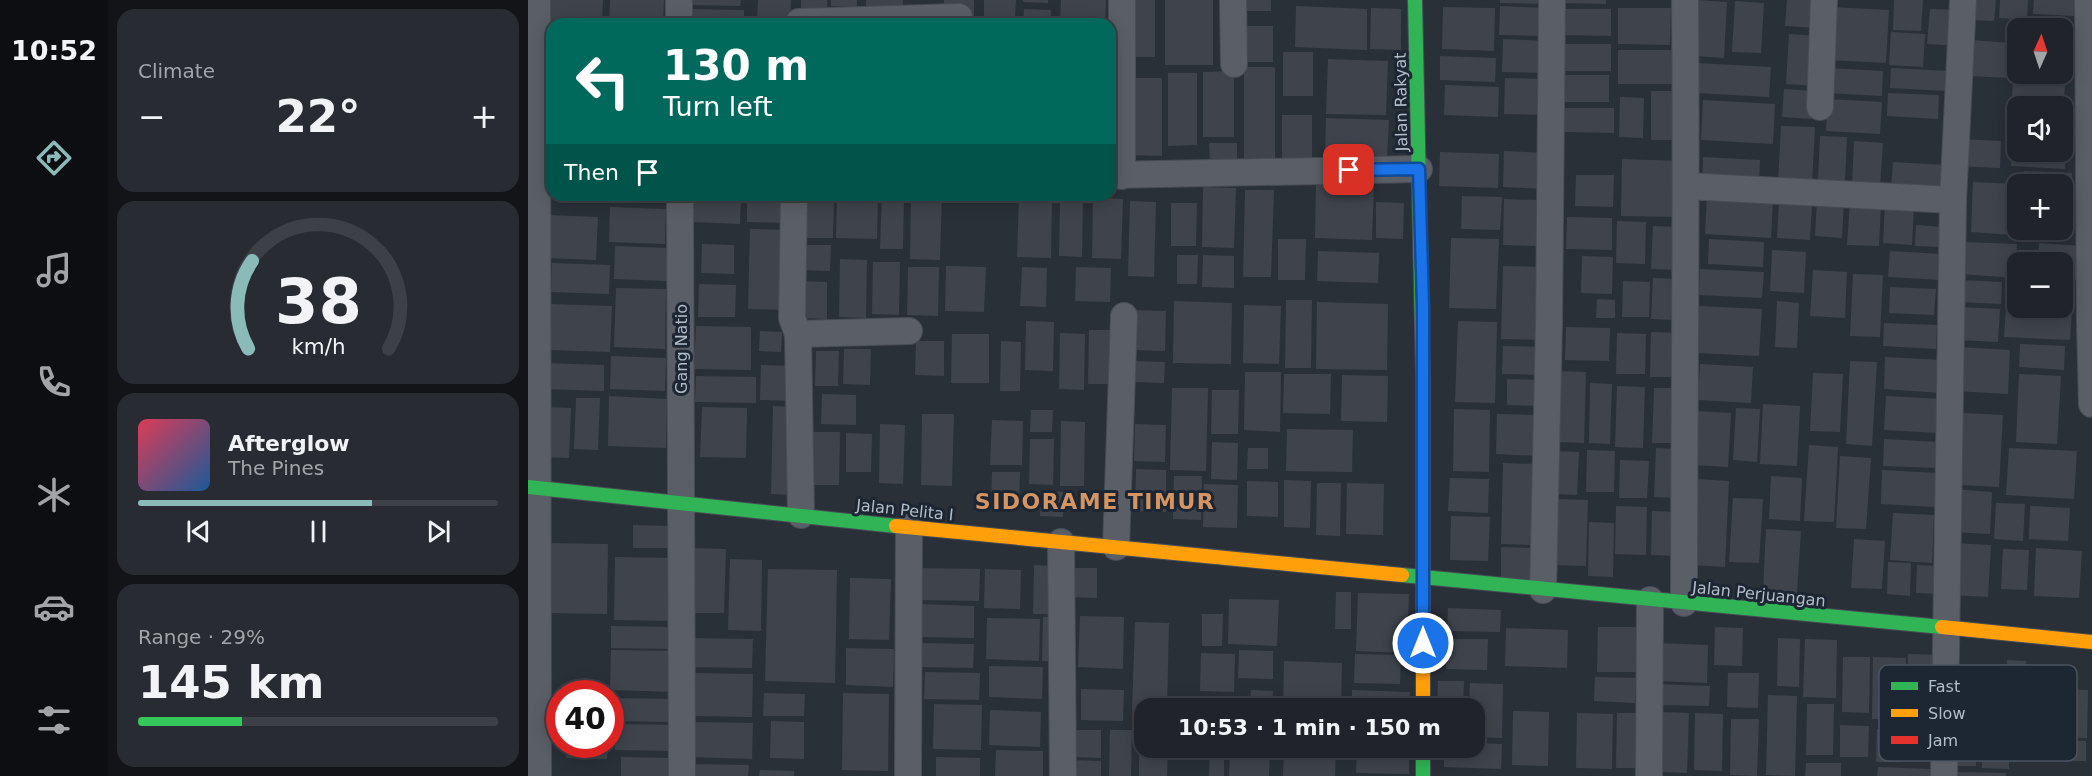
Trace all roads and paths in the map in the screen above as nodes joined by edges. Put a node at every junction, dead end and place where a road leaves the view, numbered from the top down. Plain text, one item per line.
1 (537, 0) edge
2 (679, 0) edge
3 (1122, 0) edge
4 (1233, 0) edge
5 (1415, 0) edge
6 (1552, 0) edge
7 (1685, 0) edge
8 (1824, 0) edge
9 (1963, 0) edge
10 (2088, 0) edge
11 (959, 17) dead end
12 (679, 18) edge
13 (927, 18) edge
14 (1234, 64) dead end
15 (1820, 107) dead end
16 (1419, 169) junction
17 (1116, 176) edge
18 (2091, 179) edge
19 (1686, 186) junction
20 (1953, 200) junction
21 (680, 201) edge
22 (794, 201) edge
23 (1124, 316) dead end
24 (2091, 322) edge
25 (909, 331) dead end
26 (798, 334) junction
27 (2092, 404) edge
28 (532, 487) edge
29 (682, 503) junction
30 (801, 515) junction
31 (909, 527) junction
32 (1061, 542) junction
33 (1116, 547) junction
34 (1423, 577) junction
35 (1543, 590) junction
36 (1650, 600) junction
37 (1684, 603) junction
38 (1947, 629) junction
39 (2092, 642) edge
40 (1946, 665) edge
41 (1423, 698) edge
42 (1423, 758) edge
43 (1944, 761) edge
44 (535, 765) edge
45 (682, 776) edge
46 (908, 776) edge
47 (1063, 776) edge
48 (1423, 776) edge
49 (1649, 776) edge
50 (1944, 776) edge

1 - 28 street
2 - 12 street
3 - 17 street
4 - 14 street
5 - 16 street, Jalan Rakyat
6 - 35 street
7 - 19 street
8 - 15 street
9 - 20 street
10 - 18 street
11 - 13 street
16 - 17 street
16 - 34 street, Jalan Rakyat
18 - 24 street
19 - 20 street
19 - 37 street
20 - 38 street
21 - 29 street, Gang Natio
22 - 26 street
23 - 33 street
24 - 27 street
25 - 26 street
26 - 30 street
28 - 29 street, Jalan Pelita I
28 - 44 street
29 - 30 street, Jalan Pelita I
29 - 45 street, Gang Natio
30 - 31 street, Jalan Pelita I
31 - 32 street, Jalan Pelita I
31 - 46 street
32 - 33 street, Jalan Pelita I
32 - 47 street
33 - 34 street, Jalan Pelita I
34 - 35 street, Jalan Perjuangan
34 - 41 street, Jalan Rakyat
35 - 36 street, Jalan Perjuangan
36 - 37 street, Jalan Perjuangan
36 - 49 street
37 - 38 street, Jalan Perjuangan
38 - 39 street, Jalan Perjuangan
38 - 40 street
42 - 48 street
43 - 50 street

